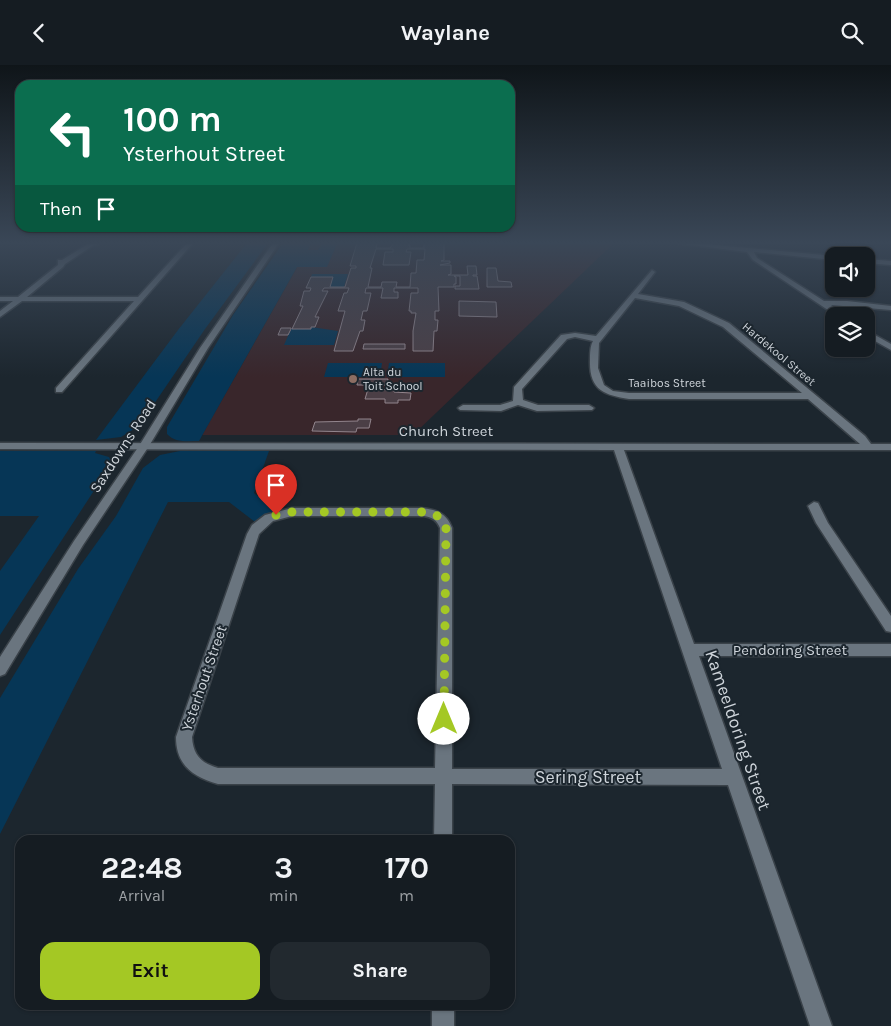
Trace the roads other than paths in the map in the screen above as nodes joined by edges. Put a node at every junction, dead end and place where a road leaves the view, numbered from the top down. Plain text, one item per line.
1 (35, 288) edge
2 (150, 288) edge
3 (245, 288) edge
4 (639, 288) edge
5 (798, 288) edge
6 (633, 295) junction
7 (0, 299) edge
8 (21, 299) junction
9 (140, 299) junction
10 (821, 303) junction
11 (827, 307) edge
12 (891, 308) edge
13 (0, 315) edge
14 (875, 338) edge
15 (597, 339) junction
16 (891, 348) edge
17 (59, 390) dead end
18 (810, 396) junction
19 (518, 402) junction
20 (463, 408) dead end
21 (589, 409) dead end
22 (0, 446) edge
23 (144, 446) junction
24 (618, 447) junction
25 (868, 447) junction
26 (891, 447) edge
27 (814, 506) dead end
28 (891, 627) edge
29 (688, 650) junction
30 (891, 650) edge
31 (0, 670) edge
32 (443, 776) junction
33 (733, 777) junction
34 (443, 835) edge
35 (443, 1010) edge
36 (443, 1026) edge
37 (821, 1026) edge

1 - 8 street
2 - 9 street
3 - 23 street, Saxdowns Road
4 - 6 street
5 - 10 street
6 - 15 street
6 - 18 street, Hardekool Street
7 - 8 street
8 - 9 street
8 - 13 street
9 - 17 street
10 - 11 street
10 - 12 street
14 - 16 street
15 - 18 street, Taaibos Street
15 - 19 street
18 - 25 street, Hardekool Street
19 - 20 street
19 - 21 street
22 - 23 street, Church Street
23 - 24 street, Church Street
23 - 31 street, Saxdowns Road
24 - 25 street, Church Street
24 - 29 street, Kameeldoring Street
25 - 26 street, Church Street
27 - 28 street
29 - 30 street, Pendoring Street
29 - 33 street, Kameeldoring Street
32 - 32 street, Ysterhout Street
32 - 33 street, Sering Street
32 - 34 street
33 - 37 street, Kameeldoring Street
35 - 36 street

